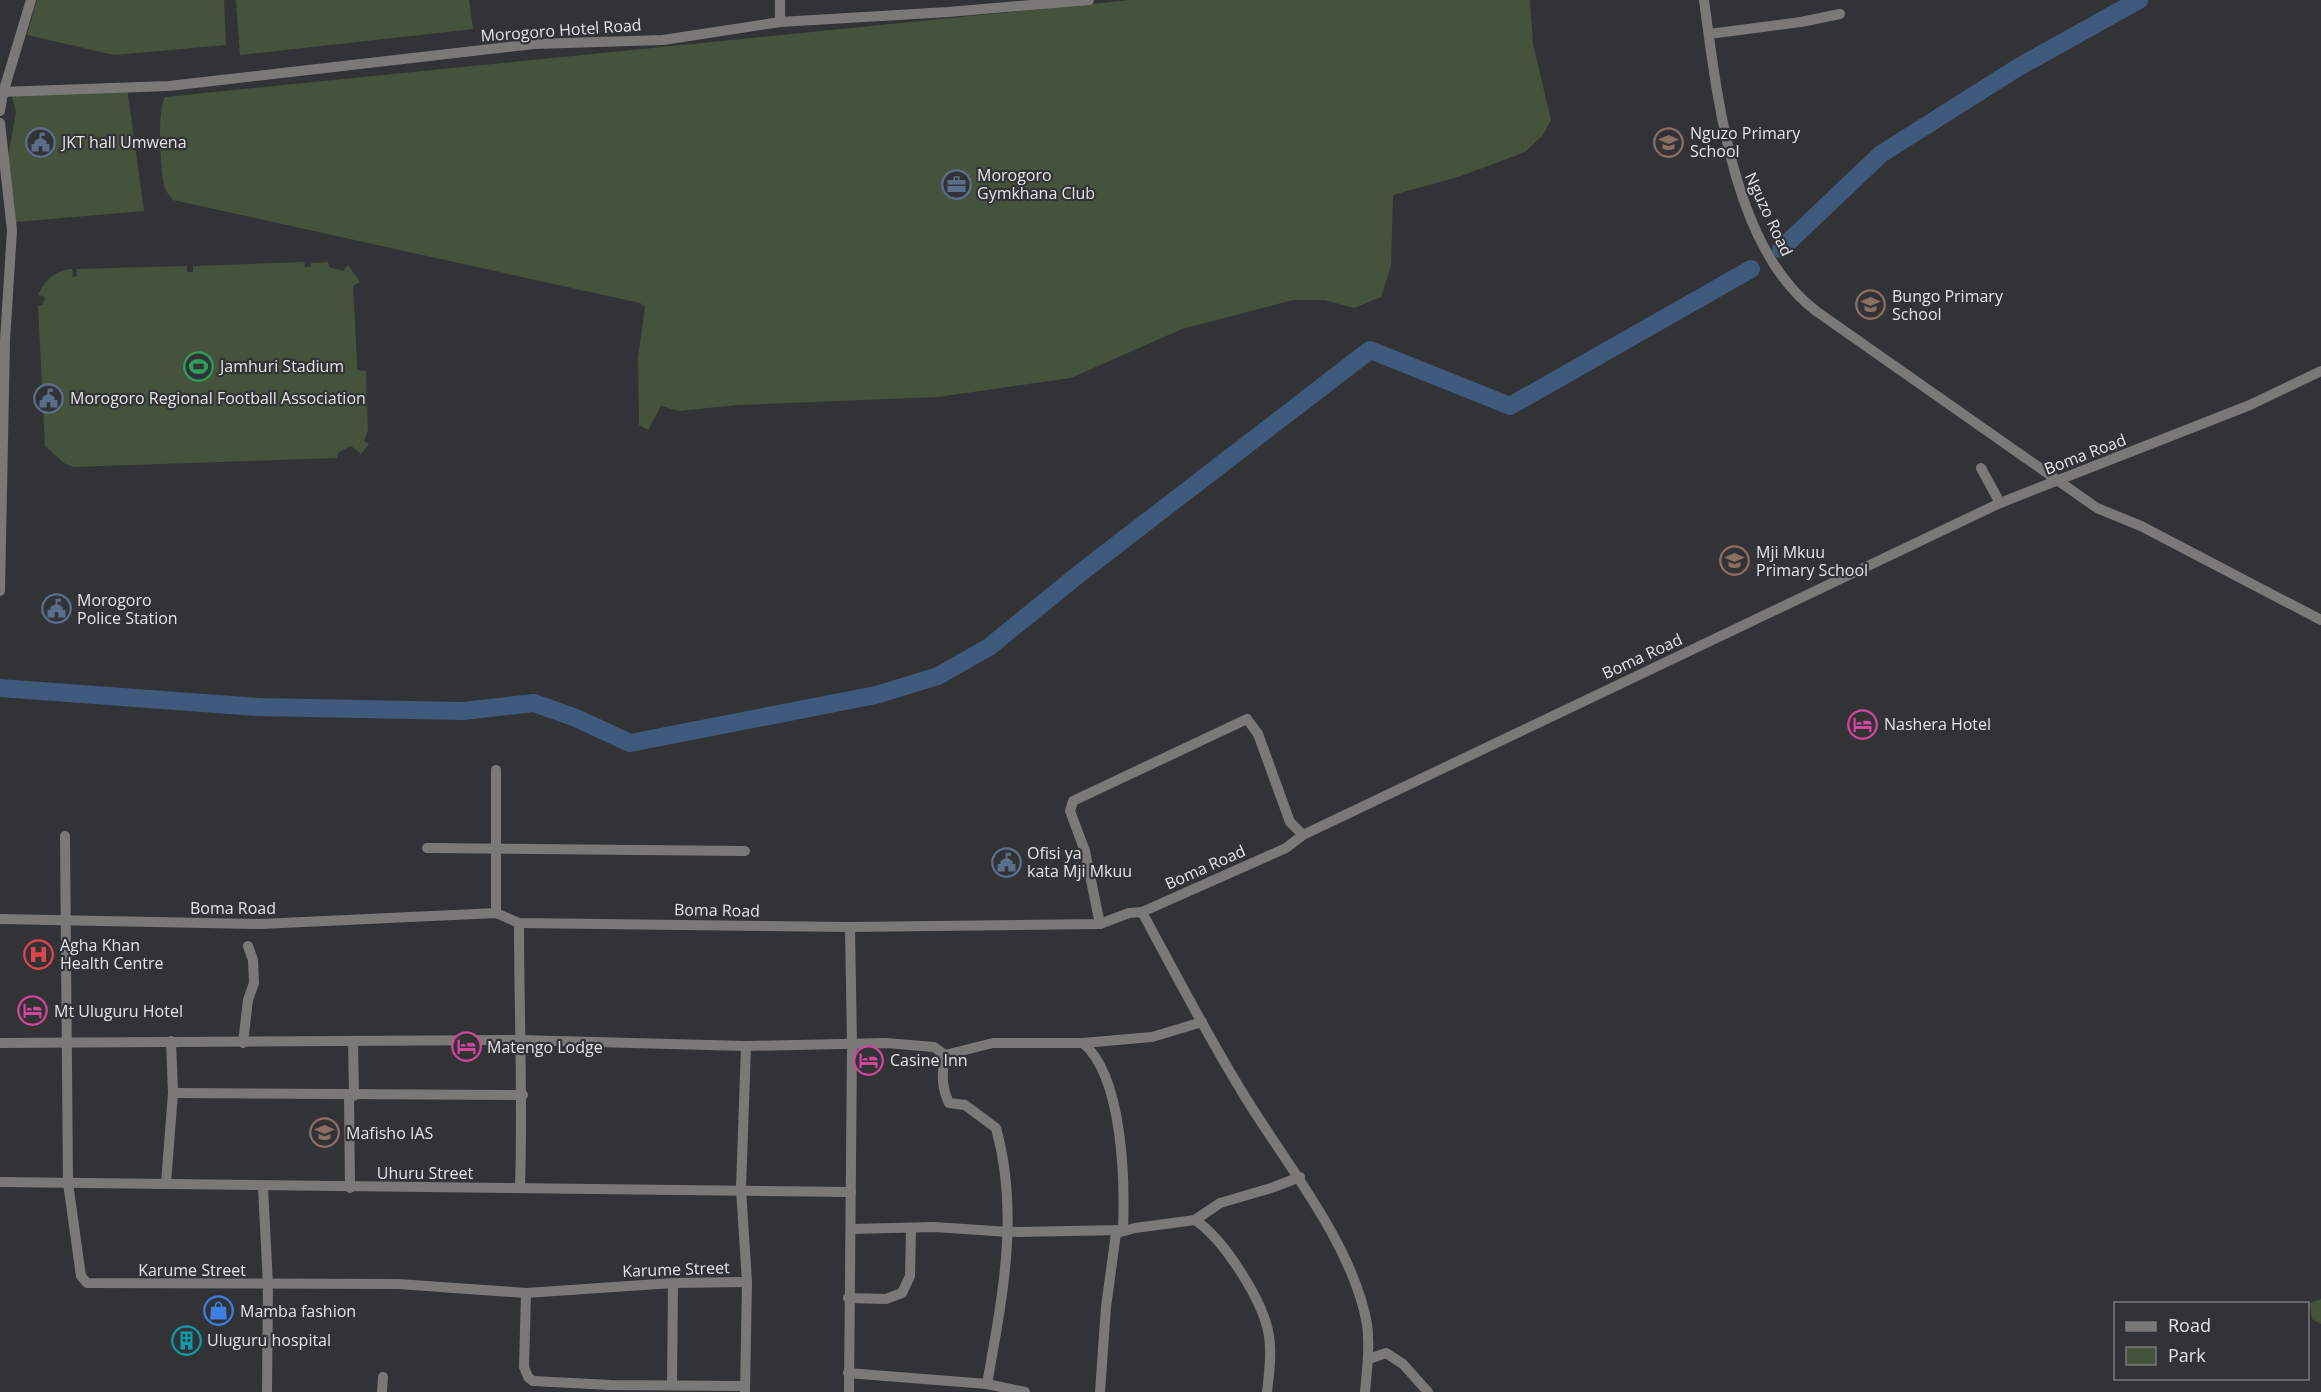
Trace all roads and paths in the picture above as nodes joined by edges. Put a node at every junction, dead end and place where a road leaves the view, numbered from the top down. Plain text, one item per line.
1 (31, 0) edge
2 (780, 0) edge
3 (1089, 0) edge
4 (1704, 0) edge
5 (1840, 14) dead end
6 (780, 22) junction
7 (1709, 34) junction
8 (1, 92) edge
9 (0, 111) edge
10 (0, 123) edge
11 (4, 294) edge
12 (2, 338) edge
13 (2321, 371) edge
14 (1981, 468) dead end
15 (2060, 481) junction
16 (2000, 503) junction
17 (0, 591) edge
18 (2321, 620) edge
19 (496, 770) dead end
20 (65, 836) dead end
21 (1303, 836) junction
22 (428, 848) dead end
23 (495, 849) junction
24 (745, 851) dead end
25 (1142, 912) junction
26 (496, 913) junction
27 (0, 919) edge
28 (68, 922) junction
29 (519, 922) junction
30 (1100, 924) junction
31 (850, 927) junction
32 (248, 946) dead end
33 (1202, 1023) junction
34 (519, 1040) junction
35 (1114, 1040) junction
36 (171, 1041) junction
37 (353, 1041) junction
38 (67, 1042) junction
39 (0, 1043) edge
40 (243, 1043) junction
41 (1083, 1043) junction
42 (852, 1045) junction
43 (746, 1046) junction
44 (945, 1055) junction
45 (1102, 1066) junction
46 (173, 1094) junction
47 (523, 1095) junction
48 (354, 1096) junction
49 (1299, 1177) junction
50 (0, 1182) edge
51 (68, 1183) junction
52 (166, 1183) junction
53 (263, 1187) junction
54 (520, 1187) junction
55 (350, 1188) junction
56 (741, 1189) junction
57 (851, 1192) junction
58 (1195, 1220) junction
59 (851, 1229) junction
60 (911, 1229) junction
61 (1009, 1232) junction
62 (1120, 1232) junction
63 (673, 1282) junction
64 (747, 1282) junction
65 (268, 1285) junction
66 (526, 1293) junction
67 (848, 1298) junction
68 (1369, 1359) junction
69 (849, 1373) junction
70 (383, 1377) dead end
71 (987, 1384) junction
72 (672, 1385) junction
73 (745, 1389) edge
74 (267, 1392) edge
75 (382, 1392) edge
76 (849, 1392) edge
77 (1025, 1392) edge
78 (1100, 1392) edge
79 (1267, 1392) edge
80 (1365, 1392) edge
81 (1428, 1392) edge

1 - 8 street
2 - 6 street
3 - 6 street, Morogoro Hotel Road
4 - 7 street, Nguzo Road
5 - 7 street
6 - 8 street, Morogoro Hotel Road
7 - 15 street, Nguzo Road
8 - 9 street
10 - 11 street
11 - 12 street
12 - 17 street
13 - 15 street, Boma Road
14 - 16 street
15 - 16 street, Boma Road
15 - 18 street, Nguzo Road
16 - 21 street, Boma Road
19 - 23 street
20 - 28 street, Karume Street
21 - 25 street, Boma Road
21 - 30 street
22 - 23 street
23 - 24 street
23 - 26 street
25 - 30 street, Boma Road
25 - 33 street
26 - 28 street, Boma Road
26 - 29 street, Boma Road
27 - 28 street, Boma Road
28 - 38 street, Karume Street
29 - 31 street, Boma Road
29 - 34 street
30 - 31 street, Boma Road
31 - 42 street
32 - 40 street
33 - 35 street
33 - 49 street
34 - 37 street
34 - 43 street
34 - 47 street
35 - 41 street
35 - 45 street
36 - 38 street
36 - 40 street
36 - 46 street
37 - 40 street
37 - 48 street
38 - 39 street
38 - 51 street, Karume Street
41 - 44 street
41 - 45 street
42 - 43 street
42 - 44 street
42 - 57 street
43 - 56 street
44 - 61 street
45 - 62 street
46 - 48 street
46 - 52 street
47 - 48 street
47 - 54 street
48 - 55 street
49 - 58 street
49 - 68 street
50 - 51 street, Uhuru Street
51 - 52 street, Uhuru Street
51 - 65 street, Karume Street
52 - 53 street, Uhuru Street
53 - 55 street, Uhuru Street
53 - 65 street
54 - 55 street, Uhuru Street
54 - 56 street, Uhuru Street
56 - 57 street, Uhuru Street
56 - 64 street
57 - 59 street
58 - 62 street
58 - 79 street
59 - 60 street
59 - 67 street
60 - 61 street
60 - 67 street
61 - 62 street
61 - 71 street
62 - 78 street
63 - 64 street, Karume Street
63 - 66 street, Karume Street
63 - 72 street
64 - 73 street
65 - 66 street, Karume Street
65 - 74 street
66 - 72 street
67 - 69 street
68 - 80 street
68 - 81 street
69 - 71 street
69 - 76 street
70 - 75 street
71 - 77 street
72 - 73 street

